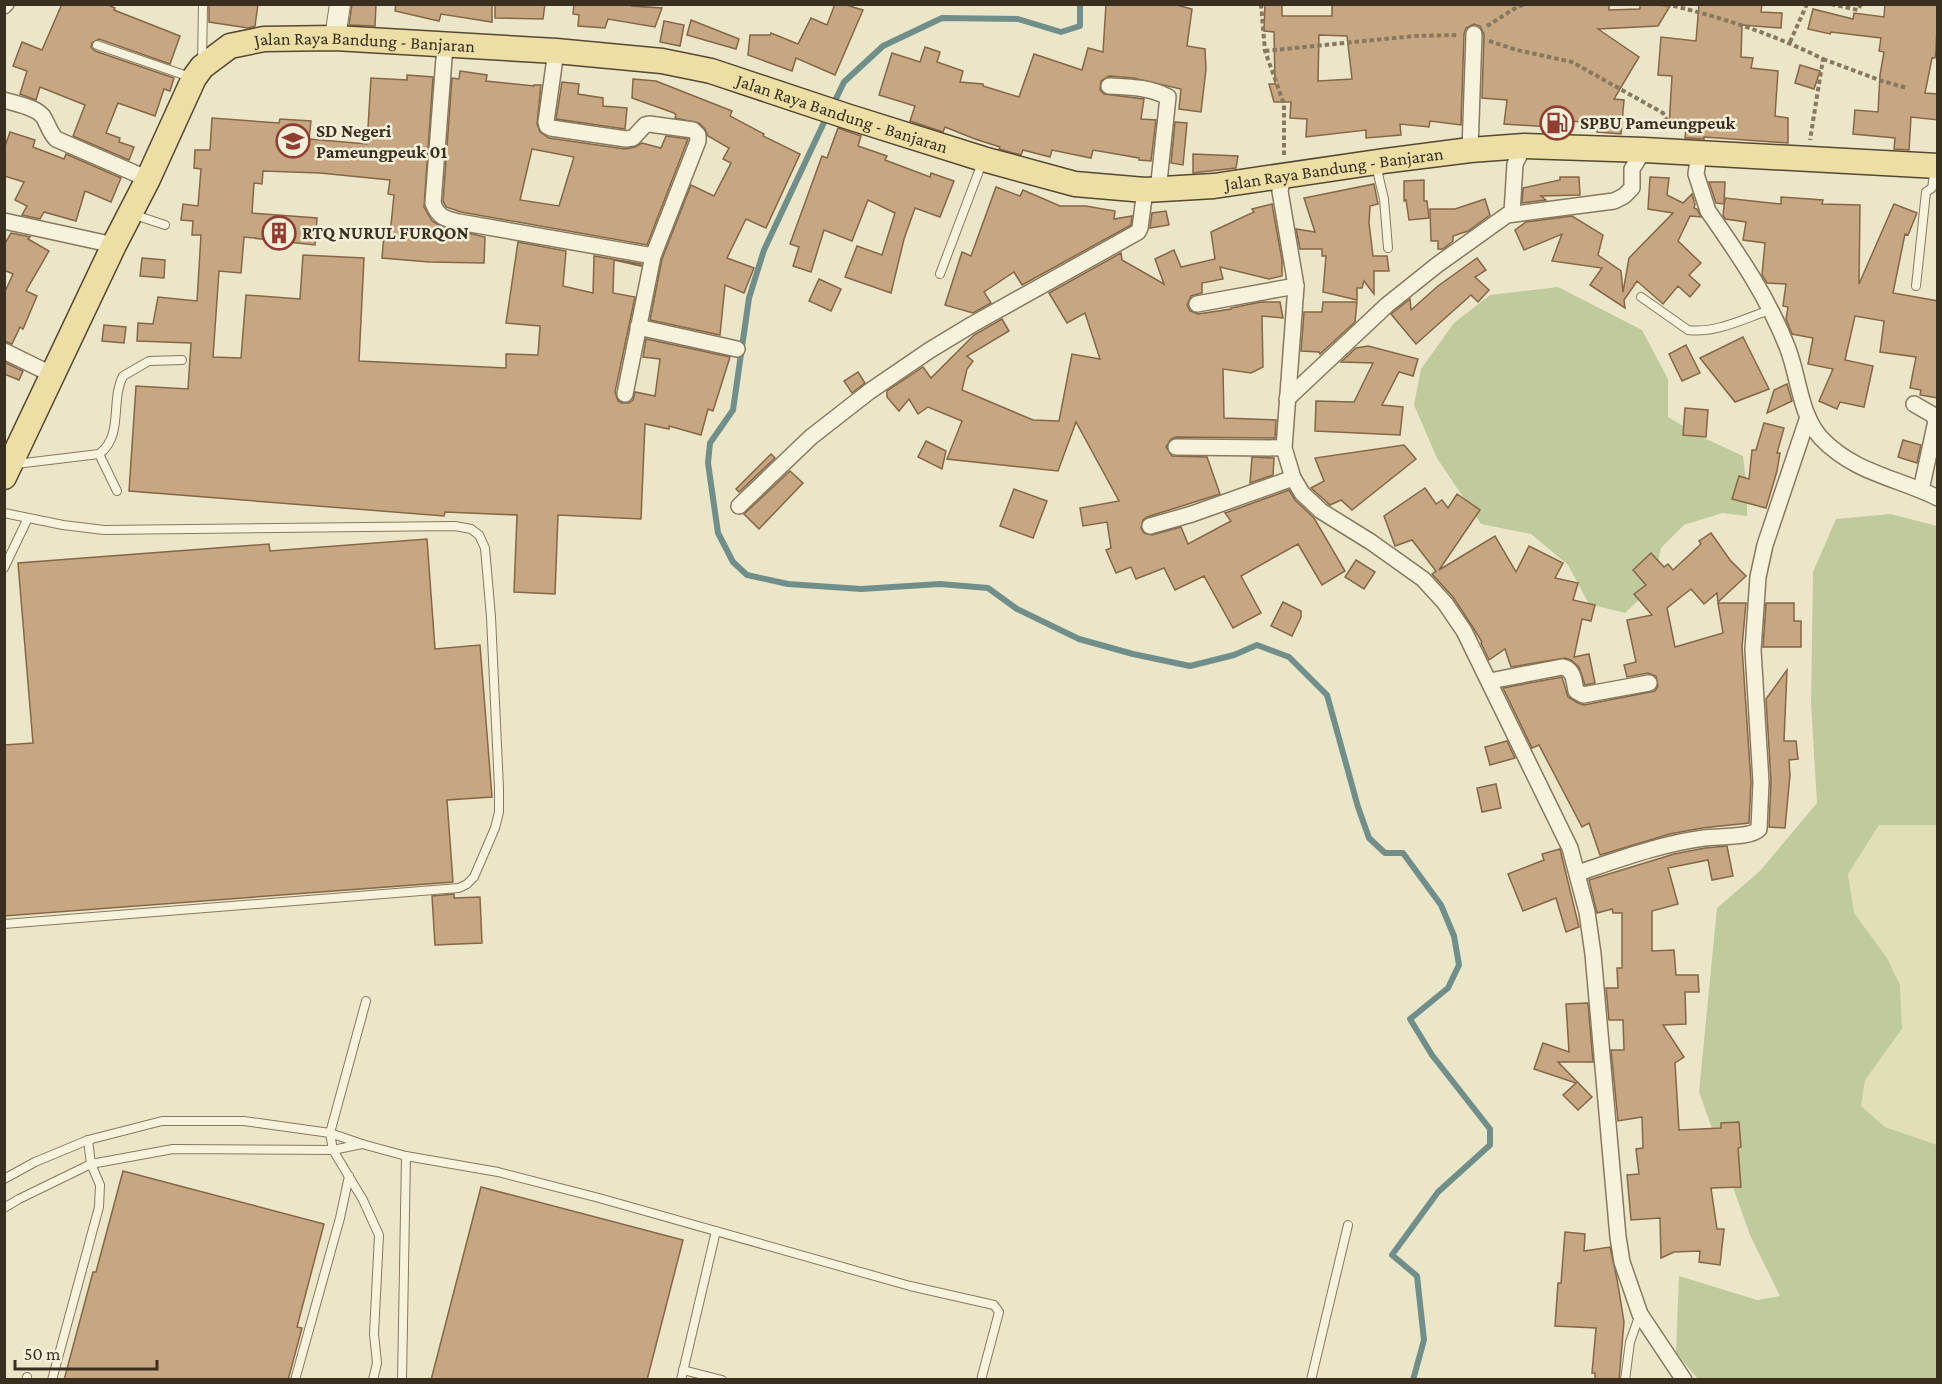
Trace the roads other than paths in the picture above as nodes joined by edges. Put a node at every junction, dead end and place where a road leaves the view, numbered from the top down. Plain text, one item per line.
1 (203, 4) edge
2 (340, 4) edge
3 (1474, 34) road end
4 (335, 38) junction
5 (97, 45) dead end
6 (445, 45) junction
7 (556, 51) junction
8 (198, 73) junction
9 (1109, 86) dead end
10 (4, 100) edge
11 (1524, 146) junction
12 (1470, 150) junction
13 (1654, 150) junction
14 (1699, 153) junction
15 (983, 159) junction
16 (1384, 161) junction
17 (1936, 166) edge
18 (1283, 177) junction
19 (148, 179) junction
20 (1152, 190) junction
21 (130, 213) junction
22 (1512, 213) junction
23 (4, 220) edge
24 (165, 225) dead end
25 (114, 245) junction
26 (1388, 248) dead end
27 (653, 256) junction
28 (940, 274) dead end
29 (1296, 285) junction
30 (1916, 286) dead end
31 (1641, 297) dead end
32 (1197, 304) dead end
33 (1770, 310) junction
34 (638, 327) junction
35 (736, 349) dead end
36 (4, 351) edge
37 (182, 360) dead end
38 (53, 375) junction
39 (625, 394) dead end
40 (1287, 399) junction
41 (1914, 404) dead end
42 (1808, 417) junction
43 (1176, 447) dead end
44 (1284, 448) junction
45 (99, 454) junction
46 (6, 468) edge
47 (1293, 478) junction
48 (1921, 490) junction
49 (117, 491) dead end
50 (1938, 498) edge
51 (739, 506) dead end
52 (4, 513) edge
53 (28, 518) junction
54 (1149, 526) dead end
55 (4, 568) edge
56 (1490, 681) junction
57 (1649, 683) dead end
58 (1578, 873) junction
59 (4, 924) edge
60 (366, 1001) dead end
61 (330, 1132) junction
62 (88, 1140) junction
63 (362, 1144) junction
64 (333, 1150) junction
65 (406, 1156) junction
66 (92, 1164) junction
67 (349, 1176) junction
68 (4, 1179) edge
69 (4, 1208) edge
70 (1348, 1225) dead end
71 (716, 1231) junction
72 (1640, 1314) junction
73 (683, 1370) junction
74 (52, 1380) edge
75 (295, 1380) edge
76 (373, 1380) edge
77 (402, 1380) edge
78 (681, 1380) edge
79 (722, 1380) edge
80 (981, 1380) edge
81 (1311, 1380) edge
82 (1624, 1380) edge
83 (1684, 1380) edge

1 - 8 lane
2 - 4 street
3 - 12 street
4 - 6 main road, Jalan Raya Bandung - Banjaran
4 - 8 main road, Jalan Raya Bandung - Banjaran
5 - 8 lane
6 - 7 main road, Jalan Raya Bandung - Banjaran
6 - 27 street
7 - 15 main road, Jalan Raya Bandung - Banjaran
7 - 27 street
8 - 19 main road, Jalan Raya Bandung - Banjaran
9 - 20 street
10 - 19 street
11 - 12 main road, Jalan Raya Bandung - Banjaran
11 - 13 main road, Jalan Raya Bandung - Banjaran
11 - 22 street
12 - 16 main road, Jalan Raya Bandung - Banjaran
13 - 14 main road, Jalan Raya Bandung - Banjaran
13 - 22 street
14 - 17 main road, Jalan Raya Bandung - Banjaran
14 - 33 street
15 - 20 main road, Jalan Raya Bandung - Banjaran
15 - 28 lane
16 - 18 main road, Jalan Raya Bandung - Banjaran
16 - 26 lane
17 - 30 lane
18 - 20 main road, Jalan Raya Bandung - Banjaran
18 - 29 street
19 - 21 main road, Jalan Raya Bandung - Banjaran
20 - 51 street
21 - 24 lane
21 - 25 main road, Jalan Raya Bandung - Banjaran
22 - 40 street
23 - 25 street
25 - 38 main road, Jalan Raya Bandung - Banjaran
27 - 34 street
29 - 32 street
29 - 40 street
31 - 33 lane
33 - 42 street
34 - 35 street
34 - 39 street
36 - 38 street
37 - 45 lane
38 - 46 main road, Jalan Raya Bandung - Banjaran
40 - 44 street
41 - 48 street
42 - 48 street
42 - 58 street
43 - 44 street
44 - 47 street
45 - 46 lane
45 - 49 lane
47 - 54 street
47 - 56 street
48 - 50 street
52 - 53 lane
53 - 55 lane
53 - 59 lane
56 - 57 street
56 - 58 street
58 - 72 street
60 - 61 lane
61 - 62 lane
61 - 63 lane
61 - 64 lane
62 - 66 lane
62 - 68 lane
63 - 64 lane
63 - 65 lane
64 - 66 lane
64 - 67 lane
65 - 71 lane
65 - 77 lane
66 - 69 lane
66 - 74 lane
67 - 75 lane
67 - 76 lane
70 - 81 lane
71 - 73 lane
71 - 80 lane
72 - 82 lane
72 - 83 street
73 - 78 lane
73 - 79 lane

